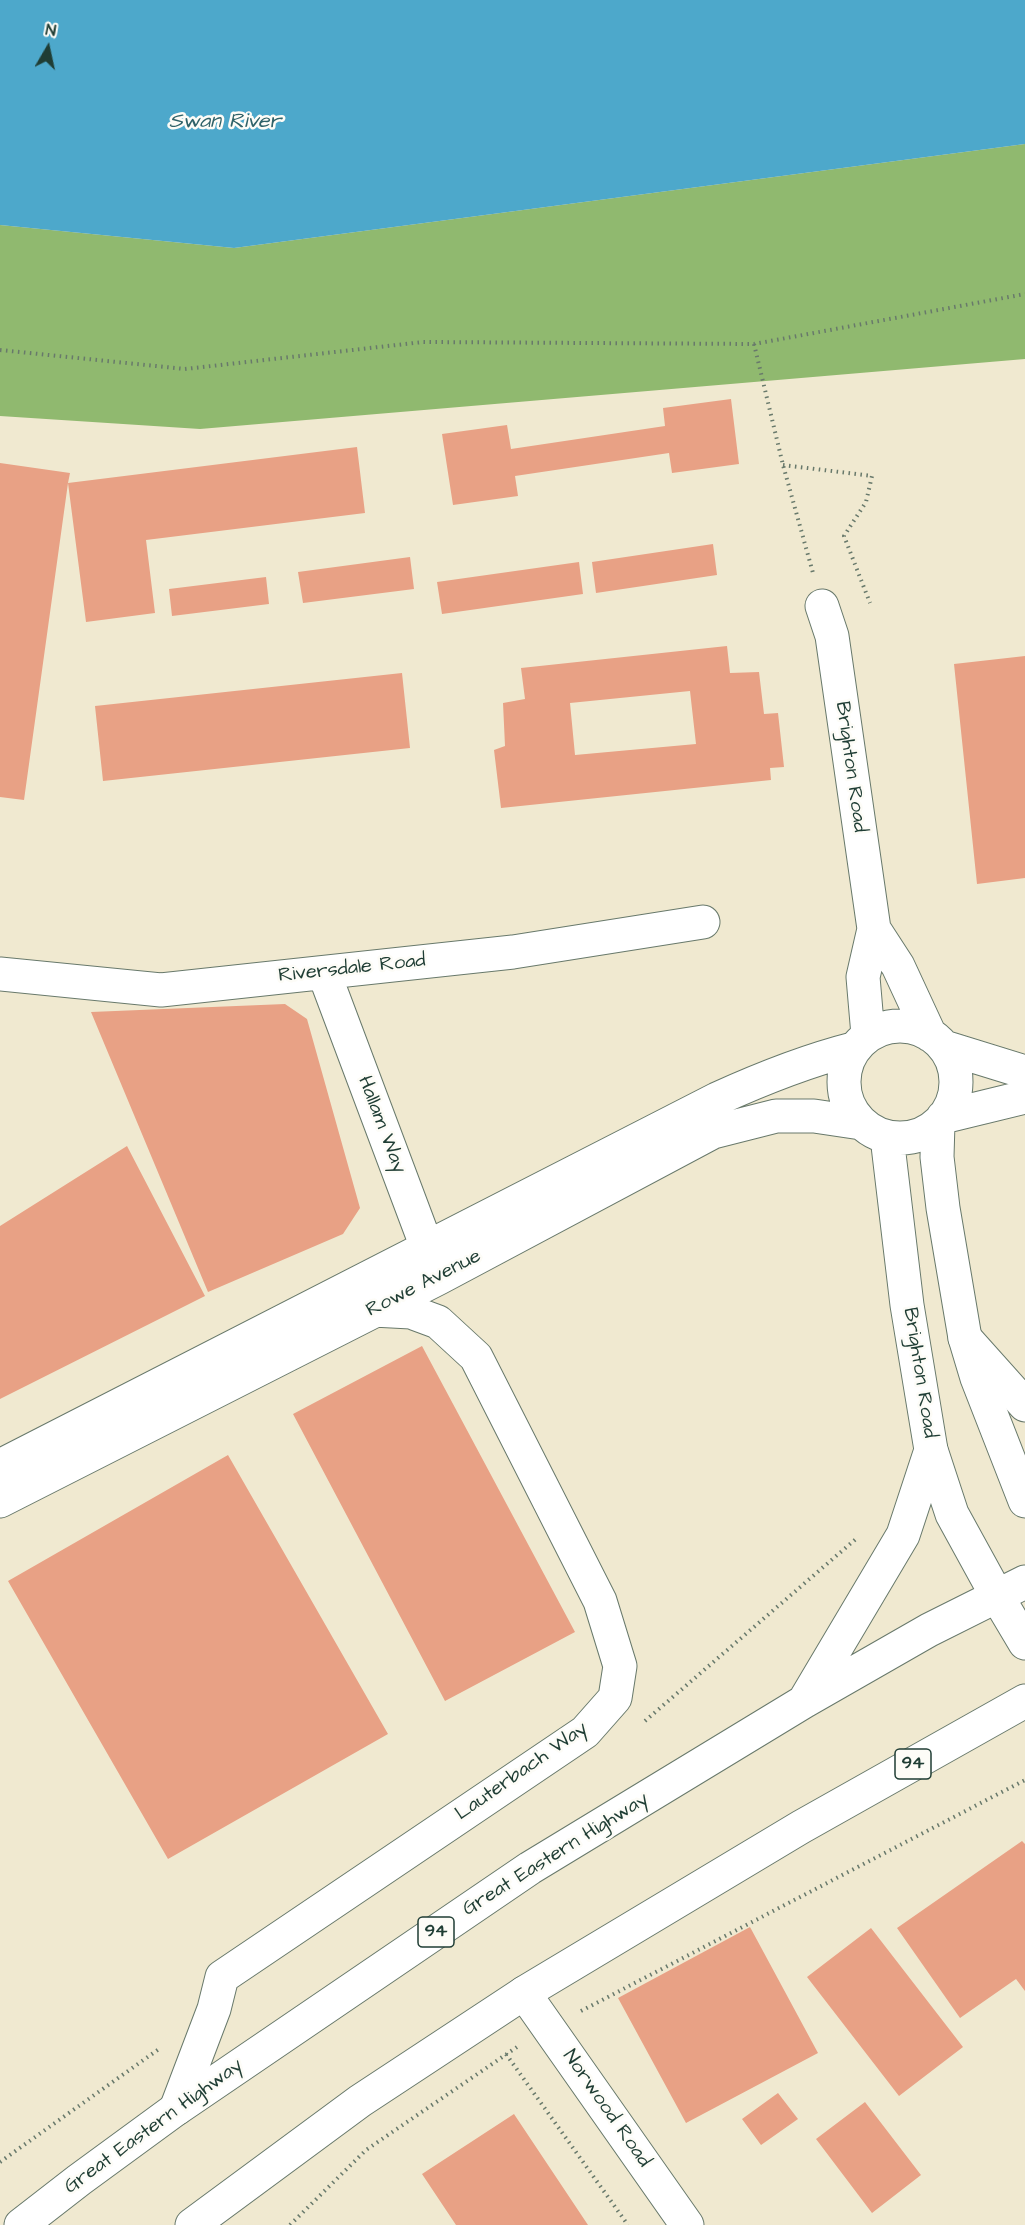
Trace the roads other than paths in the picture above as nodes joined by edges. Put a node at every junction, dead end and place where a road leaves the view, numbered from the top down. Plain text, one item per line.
1 (822, 606) road end
2 (703, 922) dead end
3 (874, 929) junction
4 (324, 972) junction
5 (0, 974) edge
6 (937, 1041) junction
7 (860, 1042) junction
8 (1025, 1072) edge
9 (1025, 1097) edge
10 (940, 1120) junction
11 (874, 1130) junction
12 (427, 1246) junction
13 (439, 1278) junction
14 (373, 1310) junction
15 (965, 1338) junction
16 (1025, 1404) edge
17 (931, 1450) junction
18 (0, 1466) edge
19 (0, 1501) edge
20 (1025, 1502) edge
21 (1011, 1589) edge
22 (1025, 1642) edge
23 (805, 1701) junction
24 (1025, 1701) edge
25 (524, 1992) junction
26 (176, 2109) junction
27 (21, 2225) edge
28 (192, 2225) edge
29 (687, 2225) edge

1 - 3 main road, Brighton Road
2 - 4 main road, Riversdale Road
3 - 6 main road, Brighton Road
3 - 7 main road, Brighton Road
4 - 5 main road, Riversdale Road
4 - 12 main road, Hallam Way
6 - 7 main road
6 - 8 main road
6 - 10 main road
7 - 11 main road
7 - 12 main road, Rowe Avenue
9 - 10 main road
10 - 11 main road
10 - 15 main road
11 - 13 main road, Rowe Avenue
11 - 17 main road, Brighton Road
12 - 13 main road, Hallam Way
12 - 18 main road, Rowe Avenue
13 - 14 main road, Rowe Avenue
14 - 19 main road, Rowe Avenue
14 - 26 main road, Lauterbach Way
15 - 16 main road
15 - 20 main road
17 - 21 main road, Brighton Road
17 - 23 main road
21 - 22 main road, Brighton Road
21 - 23 main road, Great Eastern Highway / 94
23 - 26 main road, Great Eastern Highway / 94
24 - 25 main road, 94
25 - 28 main road, 94
25 - 29 main road, Norwood Road
26 - 27 main road, Great Eastern Highway / 94

